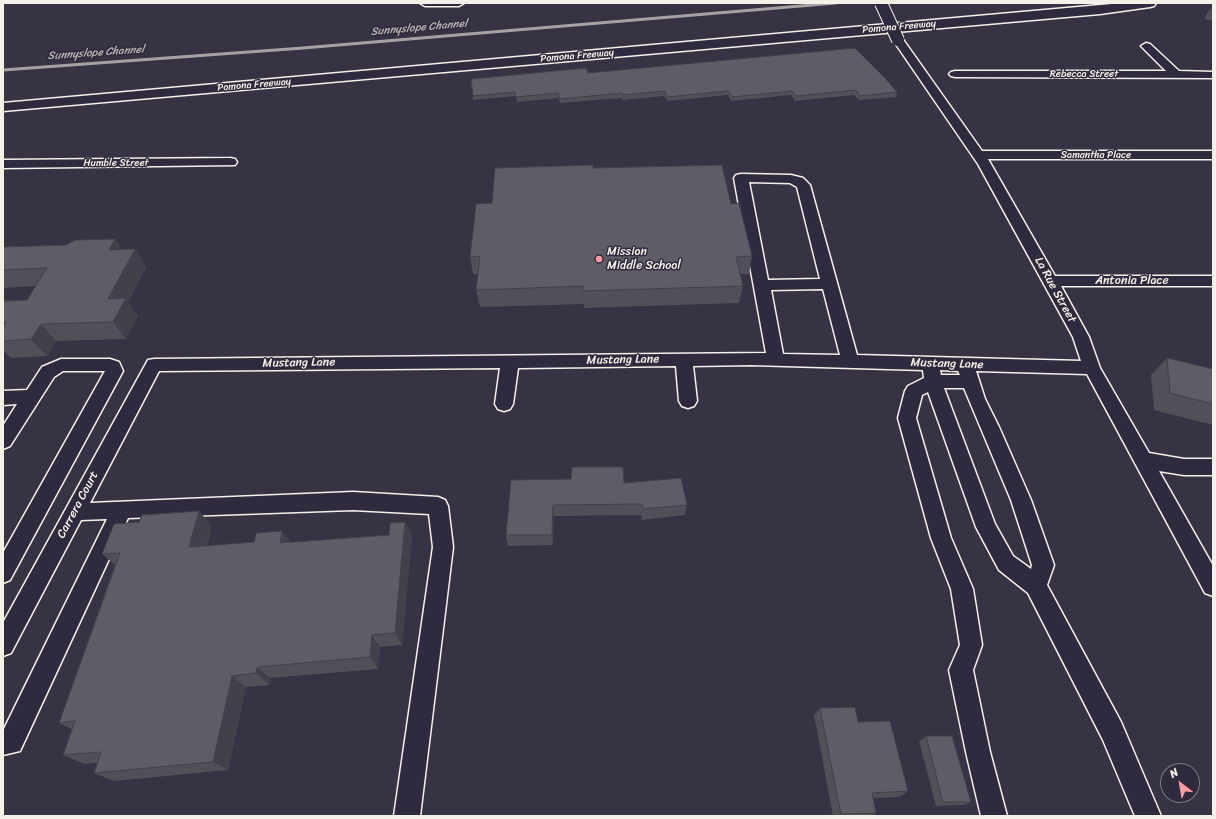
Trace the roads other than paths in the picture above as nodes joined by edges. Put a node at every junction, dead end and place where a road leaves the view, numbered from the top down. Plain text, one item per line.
1 (425, 3) edge
2 (459, 3) edge
3 (881, 3) edge
4 (1150, 3) edge
5 (899, 14) dead end
6 (870, 16) dead end
7 (1146, 46) dead end
8 (955, 74) dead end
9 (1176, 74) junction
10 (1213, 75) edge
11 (3, 107) edge
12 (979, 155) junction
13 (1213, 155) edge
14 (230, 162) dead end
15 (3, 164) edge
16 (1050, 281) junction
17 (1213, 281) edge
18 (830, 284) junction
19 (762, 285) junction
20 (684, 359) junction
21 (776, 359) junction
22 (510, 361) junction
23 (850, 361) junction
24 (154, 365) joint
25 (1092, 368) junction
26 (932, 372) junction
27 (968, 373) junction
28 (3, 398) edge
29 (32, 398) junction
30 (688, 401) dead end
31 (504, 404) dead end
32 (3, 441) edge
33 (1142, 460) junction
34 (1213, 467) edge
35 (122, 510) junction
36 (74, 512) junction
37 (3, 573) edge
38 (1036, 586) junction
39 (1213, 586) edge
40 (3, 645) edge
41 (3, 743) edge
42 (407, 816) edge
43 (994, 816) edge
44 (1148, 816) edge

1 - 2 street
3 - 12 street, La Rue Street, bridge
4 - 11 highway, Pomona Freeway
5 - 6 highway, Pomona Freeway
7 - 9 street
8 - 9 street, Rebecca Street
9 - 10 street, Rebecca Street
12 - 13 street, Samantha Place
12 - 16 street, La Rue Street
14 - 15 street, Humble Street
16 - 17 street, Antonia Place
16 - 25 street, La Rue Street
18 - 19 street
18 - 19 street
18 - 23 street
19 - 21 street
20 - 21 street, Mustang Lane
20 - 22 street, Mustang Lane
20 - 30 street
21 - 23 street, Mustang Lane
22 - 24 street, Mustang Lane
22 - 31 street
23 - 26 street, Mustang Lane
24 - 36 street, Carrera Court
25 - 27 street, Mustang Lane
25 - 33 street, La Rue Street
26 - 27 street, Mustang Lane
26 - 38 street
26 - 43 street
27 - 38 street
28 - 29 street
29 - 32 street
29 - 37 street
33 - 34 street
33 - 39 street, La Rue Street
35 - 36 street
35 - 41 street
35 - 42 street
36 - 40 street, Carrera Court
38 - 44 street

